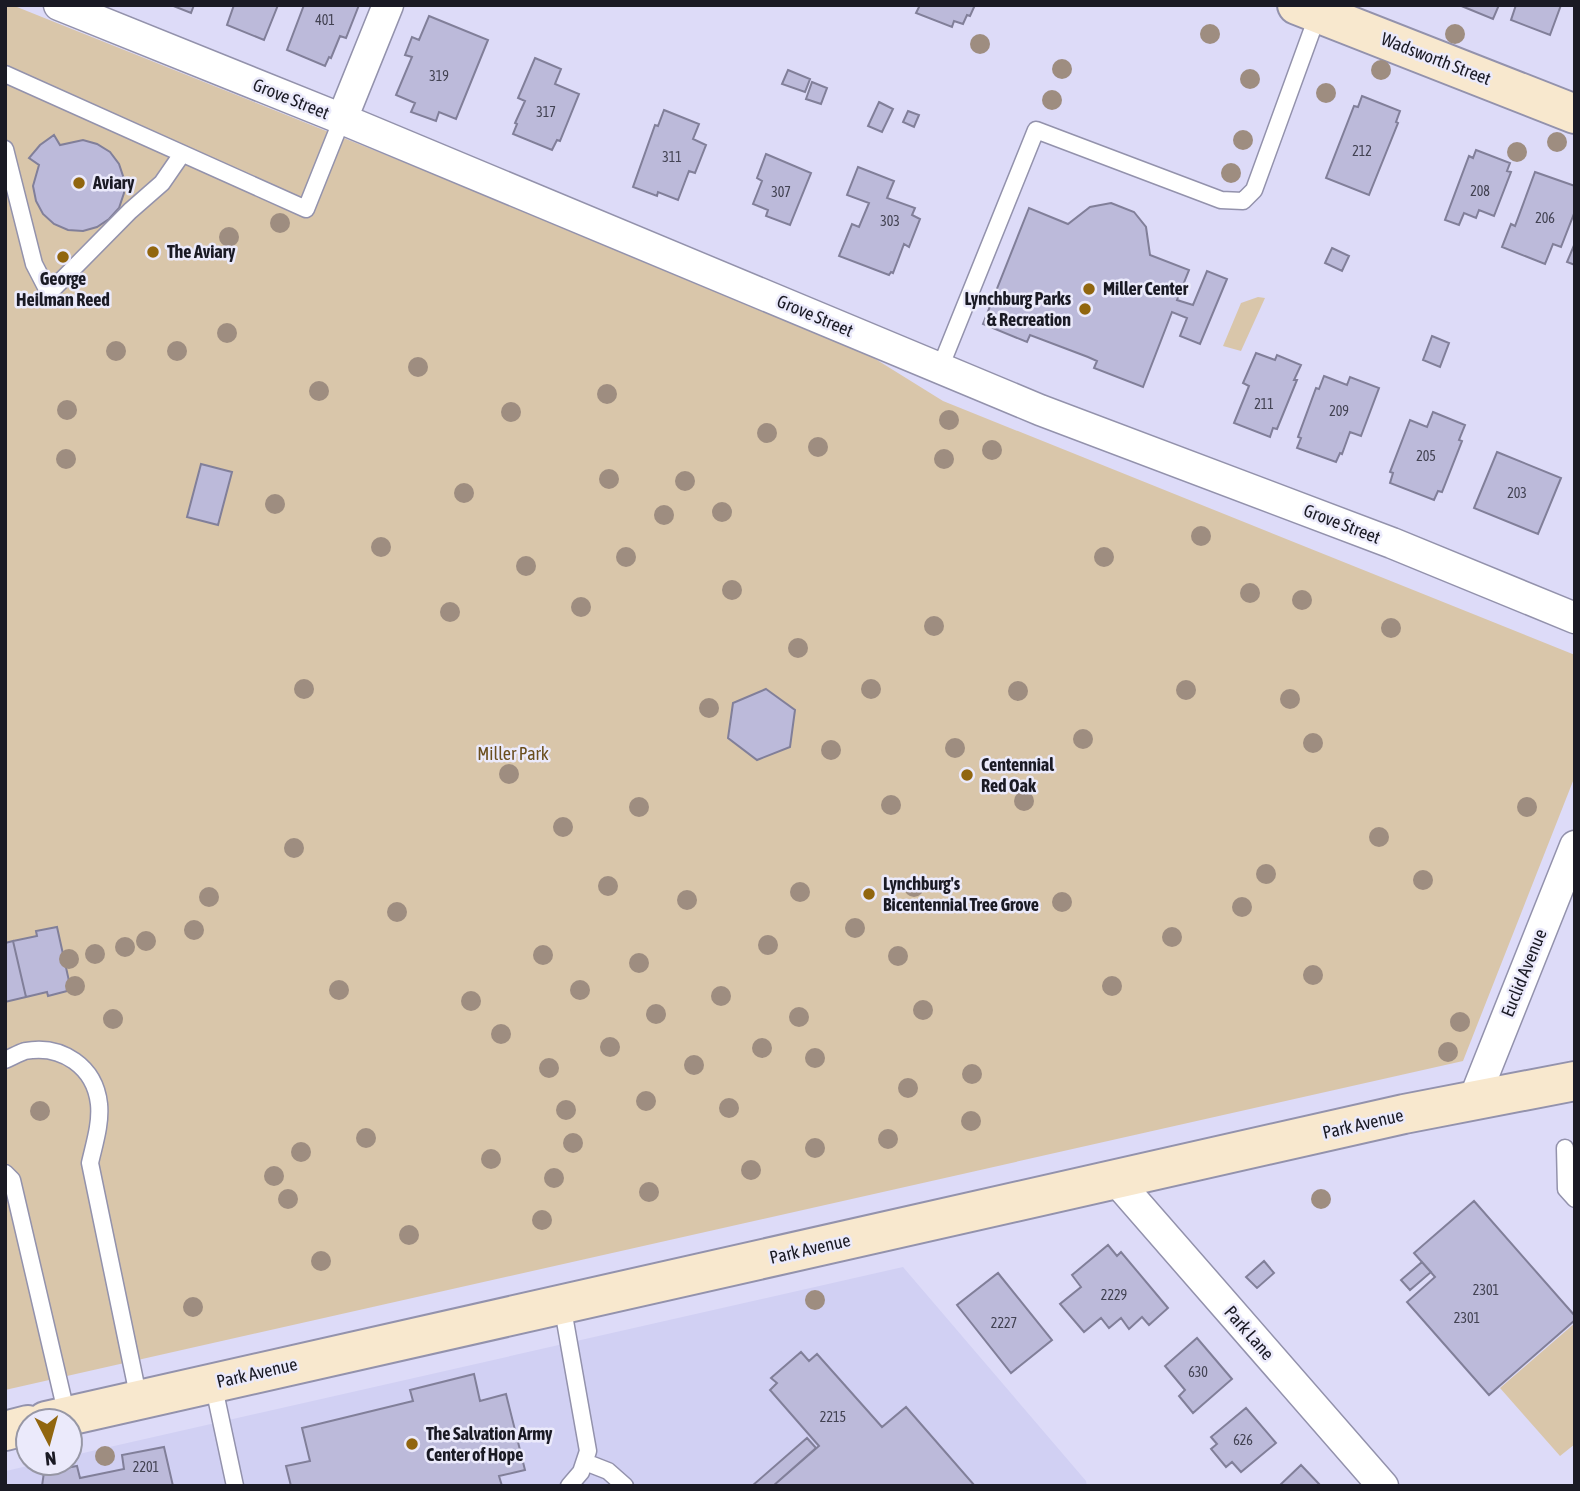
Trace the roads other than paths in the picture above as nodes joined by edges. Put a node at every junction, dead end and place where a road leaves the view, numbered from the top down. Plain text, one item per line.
1 (59, 5) edge
2 (388, 5) edge
3 (1308, 10) edge
4 (5, 74) edge
5 (1575, 114) edge
6 (342, 119) junction
7 (5, 149) edge
8 (182, 154) junction
9 (940, 368) junction
10 (1575, 618) edge
11 (1575, 846) edge
12 (5, 1060) edge
13 (1575, 1081) edge
14 (1474, 1100) junction
15 (1565, 1148) dead end
16 (5, 1173) edge
17 (1116, 1180) junction
18 (1575, 1199) edge
19 (562, 1304) junction
20 (213, 1383) junction
21 (139, 1400) junction
22 (55, 1407) edge
23 (84, 1413) edge
24 (585, 1462) junction
25 (235, 1486) edge
26 (569, 1486) edge
27 (625, 1486) edge
28 (1383, 1486) edge

1 - 6 street, Grove Street
2 - 6 street
3 - 5 main road, Wadsworth Street
3 - 9 lane
4 - 8 lane
6 - 8 lane
6 - 9 street, Grove Street
7 - 8 lane
9 - 10 street, Grove Street
11 - 14 street, Euclid Avenue
12 - 21 lane
13 - 14 main road, Park Avenue
14 - 17 main road, Park Avenue
15 - 18 lane
16 - 22 lane
17 - 19 main road, Park Avenue
17 - 28 street, Park Lane
19 - 20 main road, Park Avenue
19 - 24 lane
20 - 21 main road, Park Avenue
20 - 25 lane
21 - 23 main road, Park Avenue
24 - 26 lane
24 - 27 lane

